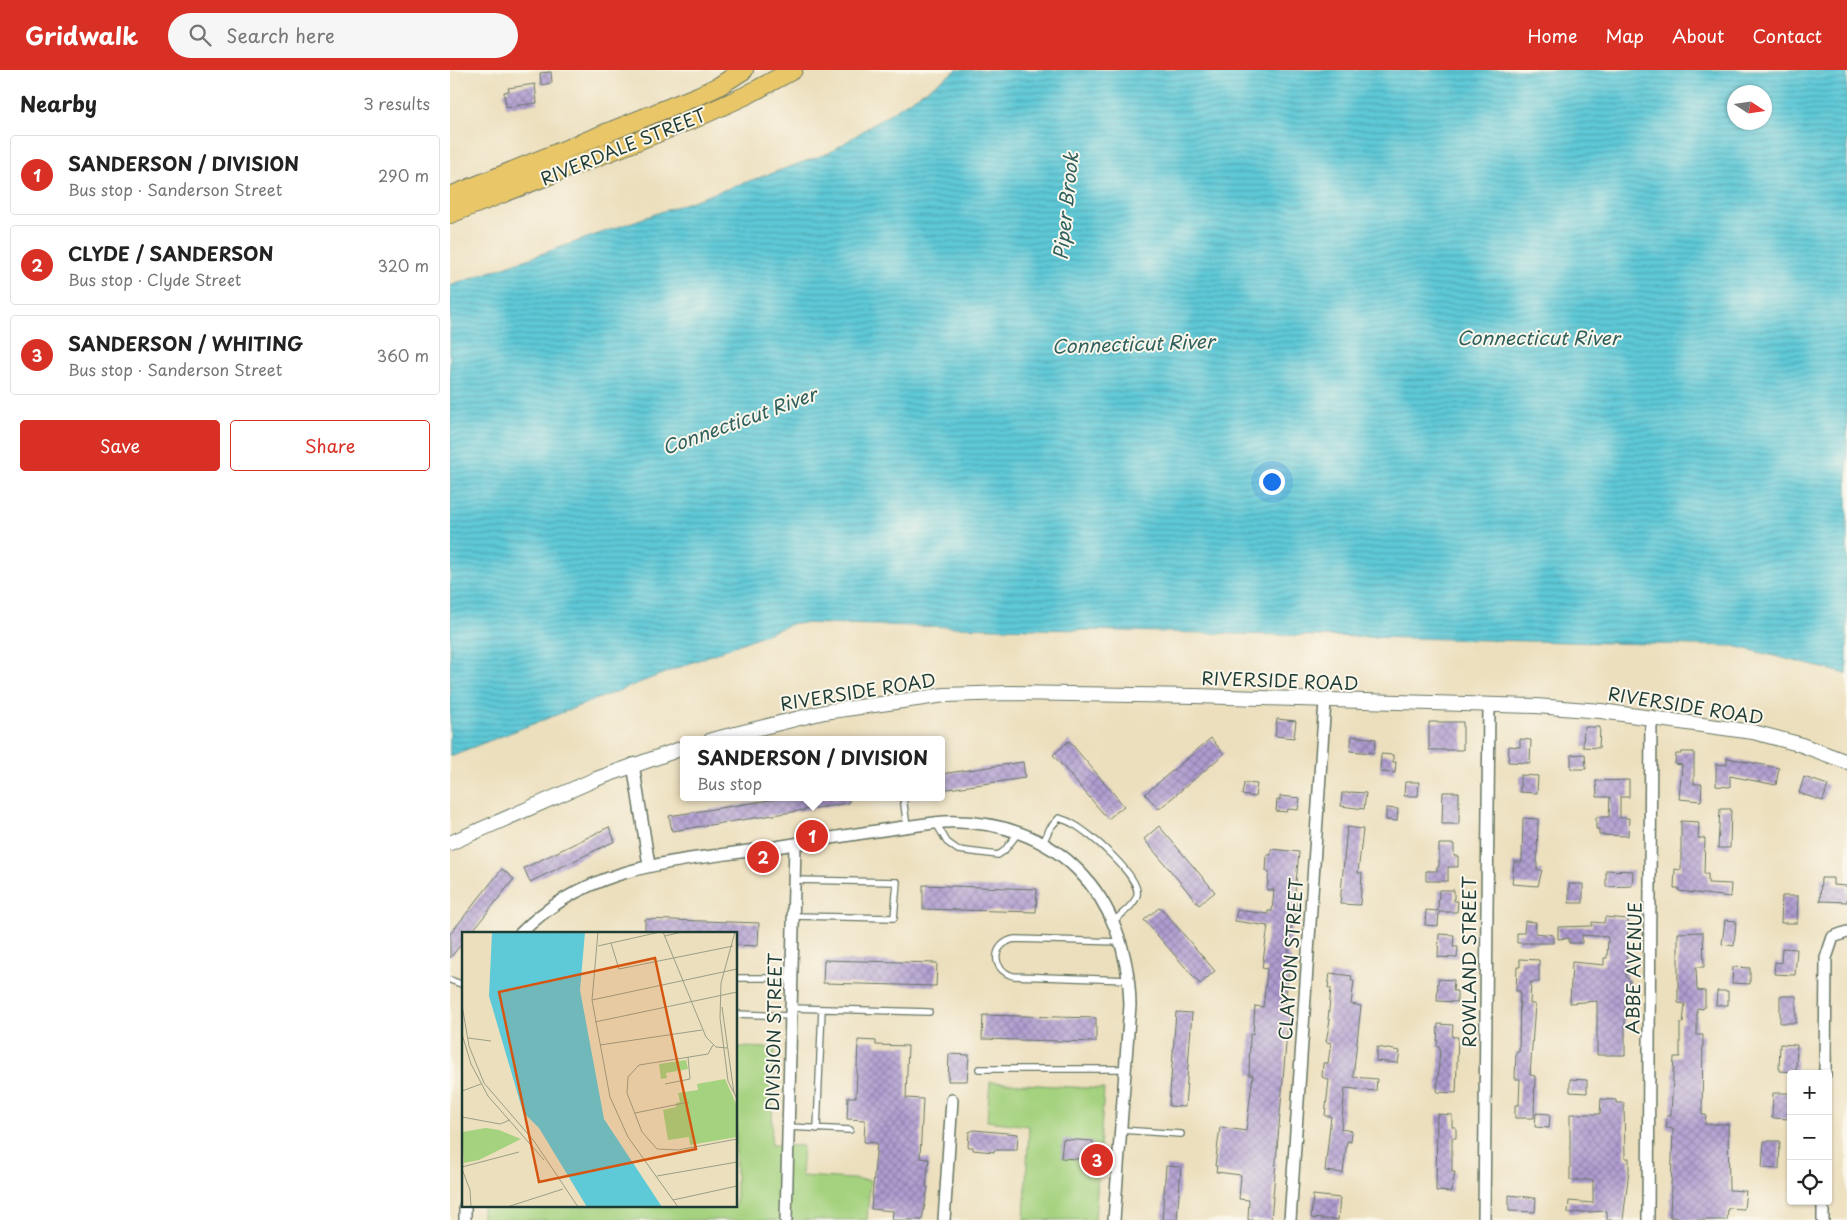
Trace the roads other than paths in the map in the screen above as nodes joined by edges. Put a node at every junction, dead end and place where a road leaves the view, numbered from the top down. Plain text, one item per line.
1 (744, 70) edge
2 (793, 70) edge
3 (450, 196) edge
4 (450, 214) edge
5 (1325, 701) junction
6 (1489, 705) junction
7 (1651, 716) junction
8 (727, 736) edge
9 (680, 749) edge
10 (1847, 762) edge
11 (633, 764) junction
12 (904, 801) edge
13 (936, 823) junction
14 (907, 827) junction
15 (1019, 832) junction
16 (450, 843) edge
17 (1043, 843) junction
18 (795, 844) junction
19 (649, 865) junction
20 (794, 880) junction
21 (793, 916) junction
22 (1114, 921) junction
23 (522, 932) edge
24 (1847, 932) edge
25 (1122, 942) junction
26 (738, 978) edge
27 (792, 978) junction
28 (450, 980) edge
29 (1130, 980) junction
30 (462, 984) edge
31 (822, 1009) junction
32 (791, 1012) junction
33 (929, 1012) dead end
34 (738, 1014) edge
35 (979, 1069) dead end
36 (1125, 1069) junction
37 (1825, 1070) edge
38 (952, 1100) dead end
39 (788, 1127) junction
40 (817, 1129) junction
41 (850, 1130) dead end
42 (1120, 1130) junction
43 (1181, 1134) dead end
44 (1823, 1205) edge
45 (786, 1220) edge
46 (944, 1220) edge
47 (1114, 1220) edge
48 (1290, 1220) edge
49 (1484, 1220) edge
50 (1648, 1220) edge
51 (1823, 1220) edge

1 - 3 main road, RIVERDALE STREET
2 - 4 main road, RIVERDALE STREET
5 - 6 street, RIVERSIDE ROAD
5 - 8 street, RIVERSIDE ROAD
5 - 48 street, CLAYTON STREET
6 - 7 street, RIVERSIDE ROAD
6 - 49 street, ROWLAND STREET
7 - 10 street, RIVERSIDE ROAD
7 - 50 street, ABBE AVENUE
9 - 11 street
11 - 16 street
11 - 19 street
12 - 14 lane
13 - 14 street
13 - 15 street
13 - 15 lane
14 - 18 street
15 - 17 street
17 - 22 street
17 - 22 lane
18 - 19 street
18 - 20 street, DIVISION STREET
19 - 23 street
20 - 21 street, DIVISION STREET
20 - 21 lane
21 - 27 street, DIVISION STREET
22 - 25 street
24 - 37 street
25 - 29 street
25 - 29 lane
26 - 27 lane
27 - 32 street, DIVISION STREET
28 - 30 lane
29 - 36 street
31 - 32 lane
31 - 33 lane
31 - 40 lane
32 - 34 lane
32 - 39 street, DIVISION STREET
35 - 36 lane
36 - 42 street
38 - 46 street
39 - 40 lane
39 - 45 street, DIVISION STREET
40 - 41 lane
42 - 43 lane
42 - 47 street
44 - 51 street

